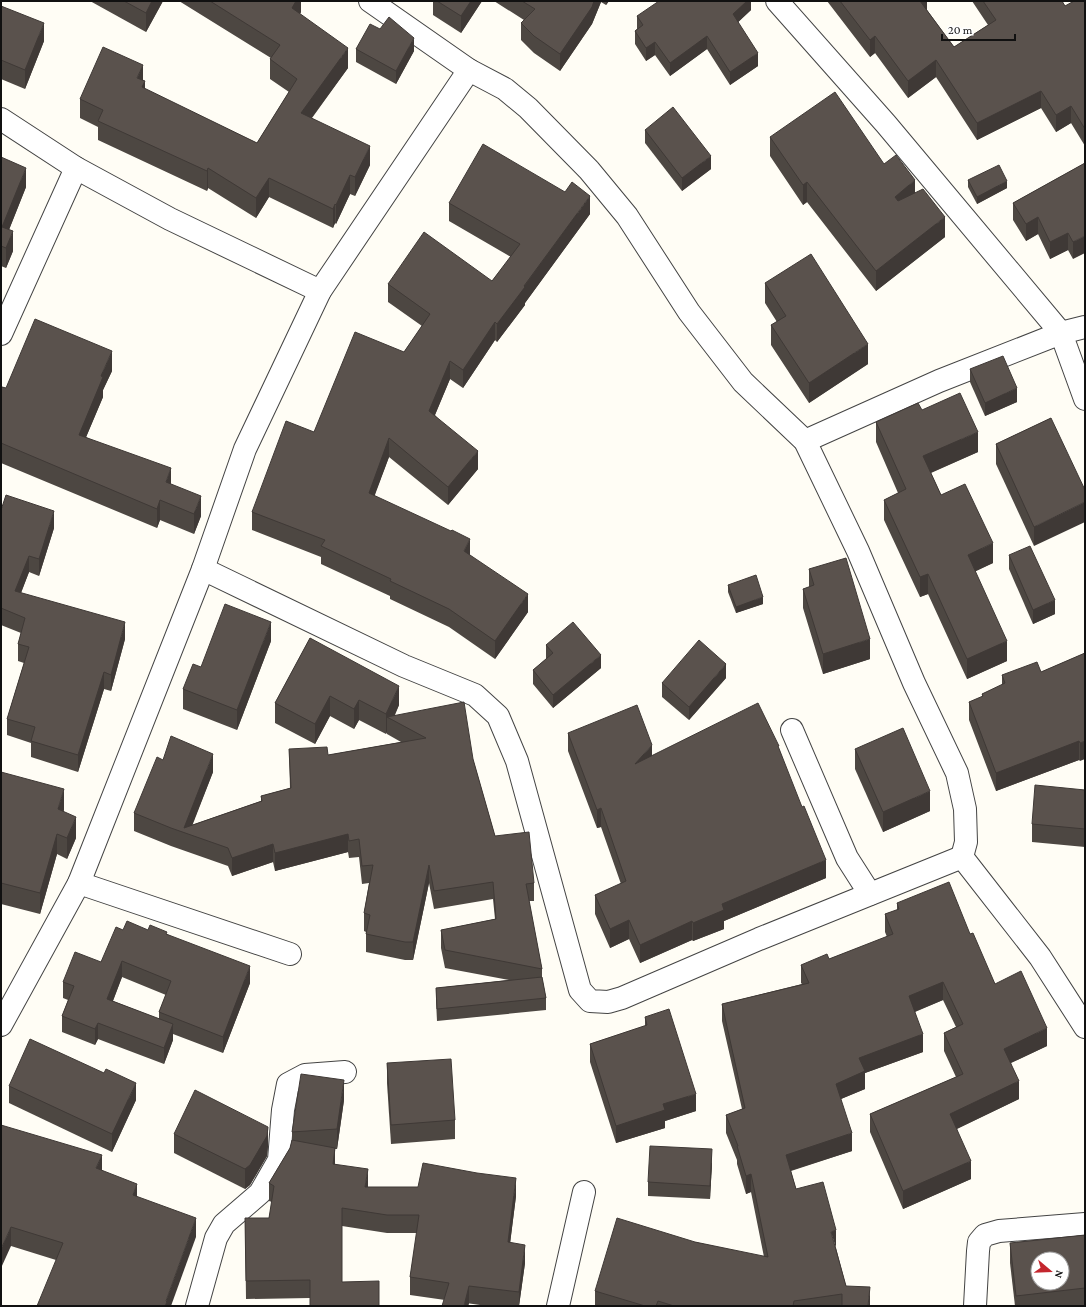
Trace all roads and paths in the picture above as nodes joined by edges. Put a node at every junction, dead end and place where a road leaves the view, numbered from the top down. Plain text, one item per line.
1 (370, 1) edge
2 (777, 1) edge
3 (469, 70) junction
4 (1, 119) edge
5 (76, 168) junction
6 (320, 291) junction
7 (1085, 327) edge
8 (1, 334) edge
9 (1061, 334) junction
10 (1085, 399) edge
11 (806, 441) junction
12 (203, 569) junction
13 (792, 730) dead end
14 (962, 857) junction
15 (79, 883) junction
16 (870, 894) junction
17 (290, 954) dead end
18 (1, 1025) edge
19 (1085, 1027) edge
20 (345, 1072) dead end
21 (584, 1192) dead end
22 (1085, 1224) edge
23 (197, 1306) edge
24 (558, 1306) edge
25 (975, 1306) edge

1 - 3 street
2 - 9 street
3 - 6 street
3 - 11 street
4 - 5 street
5 - 6 street
5 - 8 street
6 - 12 street
7 - 9 street
9 - 10 street
9 - 11 street
11 - 14 street
12 - 15 street
12 - 16 street
13 - 16 street
14 - 16 street
14 - 19 street
15 - 17 street
15 - 18 street
20 - 23 street
21 - 24 street
22 - 25 street

